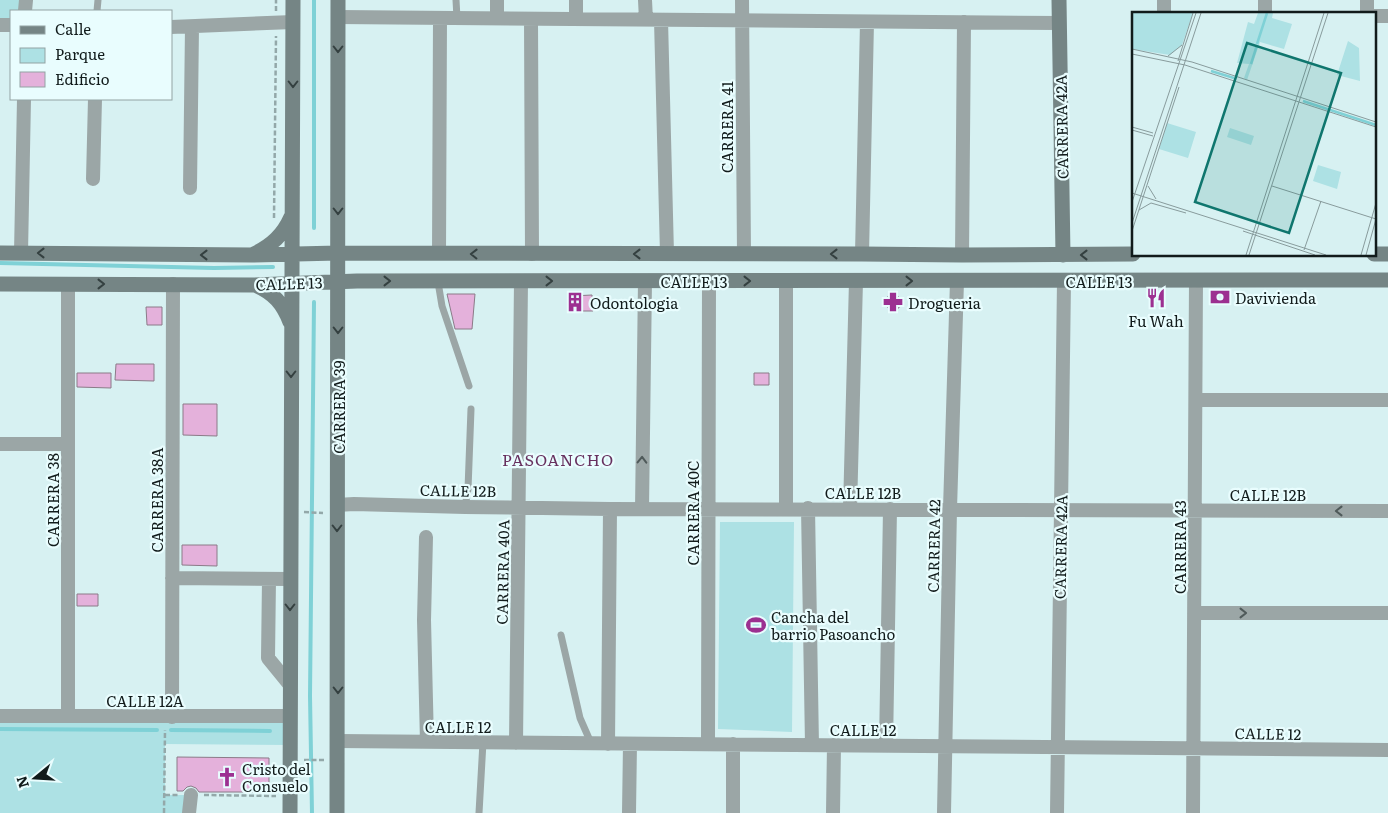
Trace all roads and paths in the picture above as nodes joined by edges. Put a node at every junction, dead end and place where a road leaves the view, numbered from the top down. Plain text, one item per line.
1 (276, 0) edge
2 (293, 0) edge
3 (338, 0) edge
4 (456, 0) edge
5 (497, 0) edge
6 (576, 0) edge
7 (646, 0) edge
8 (742, 0) edge
9 (1059, 0) edge
10 (338, 17) junction
11 (440, 18) junction
12 (457, 18) junction
13 (497, 18) junction
14 (531, 19) junction
15 (576, 19) junction
16 (646, 20) junction
17 (661, 20) junction
18 (742, 21) junction
19 (293, 22) junction
20 (867, 22) junction
21 (964, 22) junction
22 (276, 23) junction
23 (1059, 23) junction
24 (172, 27) edge
25 (192, 27) junction
26 (24, 100) edge
27 (94, 100) edge
28 (93, 179) dead end
29 (190, 188) dead end
30 (292, 213) junction
31 (271, 226) dead end
32 (0, 253) edge
33 (21, 253) junction
34 (334, 253) junction
35 (439, 253) junction
36 (299, 254) junction
37 (532, 254) junction
38 (667, 254) junction
39 (744, 254) junction
40 (862, 254) junction
41 (1132, 254) edge
42 (252, 255) junction
43 (962, 255) junction
44 (1063, 255) junction
45 (1064, 280) junction
46 (1196, 280) junction
47 (1388, 280) edge
48 (522, 281) junction
49 (645, 281) junction
50 (709, 281) junction
51 (786, 281) junction
52 (856, 281) junction
53 (957, 281) junction
54 (333, 282) junction
55 (438, 282) junction
56 (297, 283) junction
57 (0, 284) edge
58 (68, 284) junction
59 (173, 284) junction
60 (254, 285) junction
61 (291, 326) junction
62 (469, 386) dead end
63 (1196, 400) junction
64 (1388, 400) edge
65 (471, 409) dead end
66 (0, 444) edge
67 (68, 444) junction
68 (465, 507) junction
69 (519, 508) junction
70 (709, 508) junction
71 (786, 508) junction
72 (808, 508) junction
73 (334, 509) junction
74 (610, 509) junction
75 (642, 509) junction
76 (850, 509) junction
77 (890, 509) junction
78 (950, 509) junction
79 (1060, 509) junction
80 (1195, 510) junction
81 (1388, 511) edge
82 (303, 512) dead end
83 (426, 537) dead end
84 (172, 578) junction
85 (269, 579) junction
86 (291, 579) junction
87 (1194, 613) junction
88 (1388, 613) edge
89 (560, 635) dead end
90 (290, 685) junction
91 (0, 716) edge
92 (68, 716) junction
93 (290, 716) junction
94 (172, 717) junction
95 (338, 741) junction
96 (427, 742) junction
97 (483, 742) junction
98 (516, 742) junction
99 (591, 743) junction
100 (165, 744) dead end
101 (608, 744) junction
102 (630, 744) junction
103 (708, 744) junction
104 (733, 744) junction
105 (812, 745) junction
106 (834, 745) junction
107 (886, 746) junction
108 (945, 746) junction
109 (1057, 747) junction
110 (1194, 748) junction
111 (1388, 750) edge
112 (303, 760) dead end
113 (326, 760) dead end
114 (191, 795) joint
115 (290, 796) junction
116 (164, 813) edge
117 (189, 813) edge
118 (290, 813) edge
119 (337, 813) edge
120 (479, 813) edge
121 (629, 813) edge
122 (733, 813) edge
123 (833, 813) edge
124 (944, 813) edge
125 (1057, 813) edge
126 (1193, 813) edge

1 - 22 path
2 - 19 main road
3 - 10 main road, CARRERA 39
4 - 12 lane
5 - 13 street
6 - 15 street
7 - 16 street
8 - 18 street, CARRERA 41
9 - 23 main road, CARRERA 42A
10 - 11 street
10 -> 34 main road, CARRERA 39
11 - 12 street
11 - 35 street
12 - 13 street
13 - 14 street
14 - 15 street
14 - 37 street
15 - 16 street
16 - 17 street
17 - 18 street
17 - 38 street
18 - 20 street
18 - 39 street, CARRERA 41
19 - 22 street
19 -> 30 main road
20 - 21 street
20 - 40 street
21 - 23 street
21 - 43 street
22 - 25 street
22 - 31 path
23 - 44 main road, CARRERA 42A
24 - 25 street
25 - 29 street
26 - 33 street
27 - 28 street
30 - 36 main road
30 - 42 main road
32 - 33 main road, CALLE 13
42 -> 33 main road, CALLE 13
34 - 35 main road, CALLE 13
34 - 36 main road, CALLE 13
34 - 54 main road, CARRERA 39
37 -> 35 main road, CALLE 13
36 - 42 main road, CALLE 13
36 - 56 main road
38 -> 37 main road, CALLE 13
38 - 39 main road, CALLE 13
40 -> 39 main road, CALLE 13
40 - 43 main road, CALLE 13
41 -> 44 main road, CALLE 13
43 - 44 main road, CALLE 13
45 - 46 main road, CALLE 13
45 - 53 main road, CALLE 13
45 - 79 street, CARRERA 42A
46 - 47 main road, CALLE 13
46 - 63 street, CARRERA 43
48 -> 49 main road, CALLE 13
48 - 55 main road, CALLE 13
48 - 69 street, CARRERA 40A
49 - 50 main road, CALLE 13
75 -> 49 street
50 -> 51 main road, CALLE 13
50 - 70 street, CARRERA 40C
51 - 52 main road, CALLE 13
51 - 71 street
52 -> 53 main road, CALLE 13
52 - 76 street
53 - 78 street, CARRERA 42
54 -> 55 main road, CALLE 13
54 - 56 main road, CALLE 13
54 -> 73 main road, CARRERA 39
55 - 62 lane
56 - 60 main road, CALLE 13
56 - 61 main road
57 - 58 main road, CALLE 13
58 -> 59 main road, CALLE 13
58 - 67 street, CARRERA 38
59 - 60 main road, CALLE 13
59 - 84 street, CARRERA 38A
60 - 61 main road
61 -> 86 main road
63 - 64 street
63 - 80 street, CARRERA 43
65 - 68 lane
66 - 67 street
67 - 92 street, CARRERA 38
68 - 69 street, CALLE 12B
68 - 73 street, CALLE 12B
69 - 74 street, CALLE 12B
69 - 98 street, CARRERA 40A
70 - 71 street, CALLE 12B
70 - 75 street, CALLE 12B
70 - 103 street, CARRERA 40C
71 - 72 street, CALLE 12B
72 - 76 street, CALLE 12B
72 - 105 street
73 - 82 path
73 -> 95 main road, CARRERA 39
74 - 75 street, CALLE 12B
74 - 101 street
76 - 77 street, CALLE 12B
77 - 78 street, CALLE 12B
77 - 107 street
78 - 79 street, CALLE 12B
78 - 108 street, CARRERA 42
79 - 80 street, CALLE 12B
79 - 109 street, CARRERA 42A
81 -> 80 street, CALLE 12B
80 - 87 street, CARRERA 43
83 - 96 street
84 - 85 street
84 - 94 street, CARRERA 38A
85 - 86 street
85 - 90 street
86 -> 90 main road
87 -> 88 street
87 - 110 street, CARRERA 43
89 - 99 lane
90 - 93 main road
91 - 92 street, CALLE 12A
92 - 94 street, CALLE 12A
93 - 94 street, CALLE 12A
93 - 115 main road
95 - 96 street, CALLE 12
95 - 119 main road, CARRERA 39
96 - 97 street, CALLE 12
97 - 98 street, CALLE 12
97 - 120 lane
98 - 99 street, CALLE 12
99 - 101 street, CALLE 12
100 - 116 path
101 - 102 street, CALLE 12
102 - 103 street, CALLE 12
102 - 121 street
103 - 104 street, CALLE 12
104 - 105 street, CALLE 12
104 - 122 street
105 - 106 street, CALLE 12
106 - 107 street, CALLE 12
106 - 123 street
107 - 108 street, CALLE 12
108 - 109 street, CALLE 12
108 - 124 street, CARRERA 42
109 - 110 street, CALLE 12
109 - 125 street, CARRERA 42A
110 - 111 street, CALLE 12
110 - 126 street, CARRERA 43
112 - 113 path
114 - 115 path
114 - 117 street
115 - 118 main road

